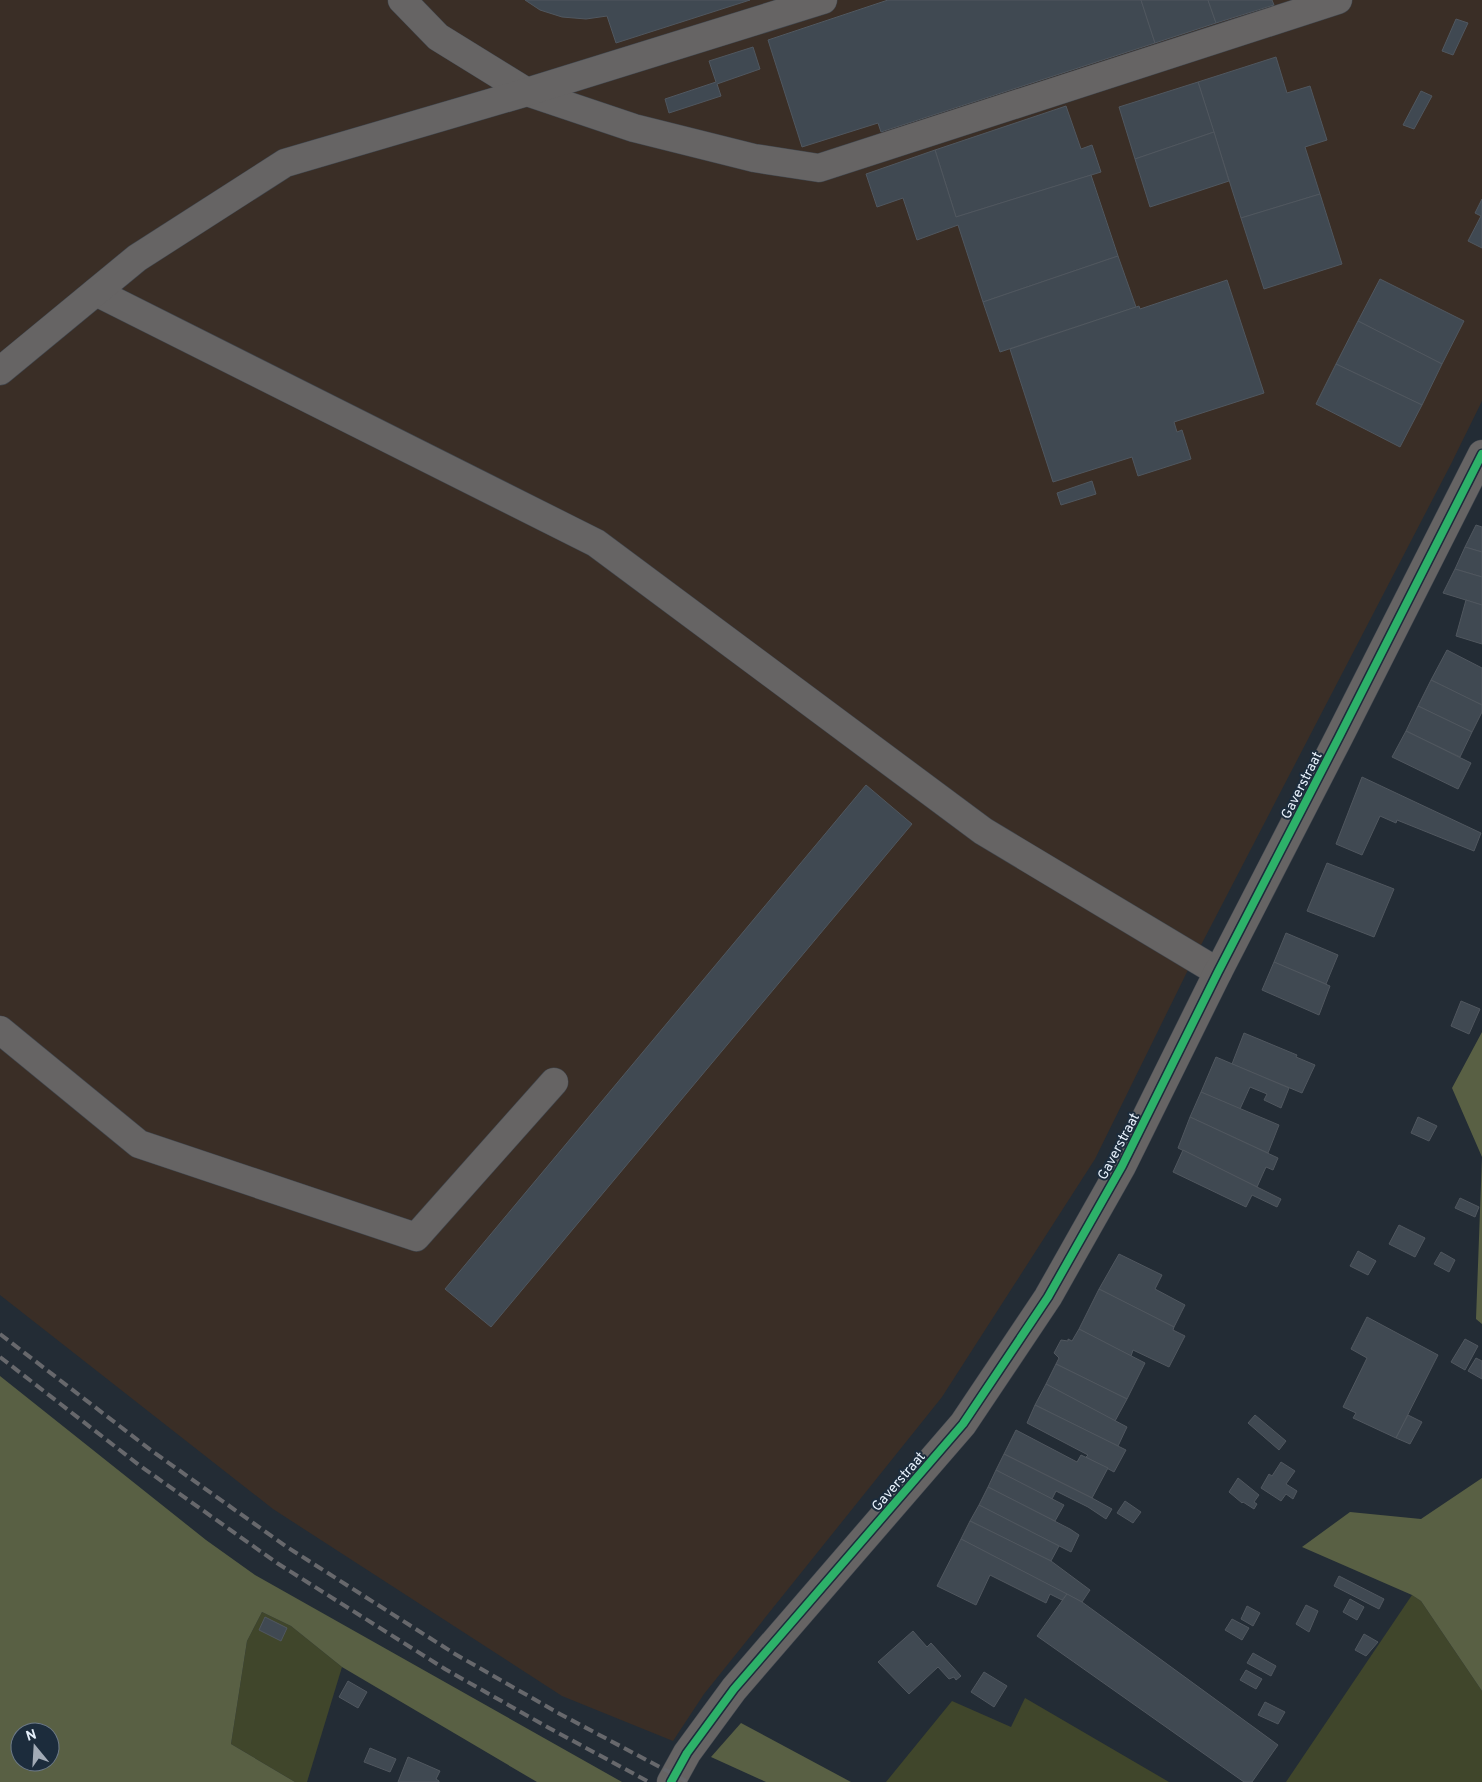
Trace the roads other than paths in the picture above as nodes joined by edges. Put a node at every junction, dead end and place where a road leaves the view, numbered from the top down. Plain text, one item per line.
1 (402, 0) edge
2 (1338, 0) edge
3 (818, 1) edge
4 (527, 92) junction
5 (96, 292) junction
6 (0, 371) edge
7 (1482, 454) edge
8 (1218, 972) junction
9 (0, 1030) edge
10 (554, 1082) dead end
11 (671, 1782) edge

1 - 4 street
2 - 4 street
3 - 4 street
4 - 5 street
5 - 6 street
5 - 8 street
7 - 8 street, Gaverstraat
8 - 11 street, Gaverstraat
9 - 10 street

